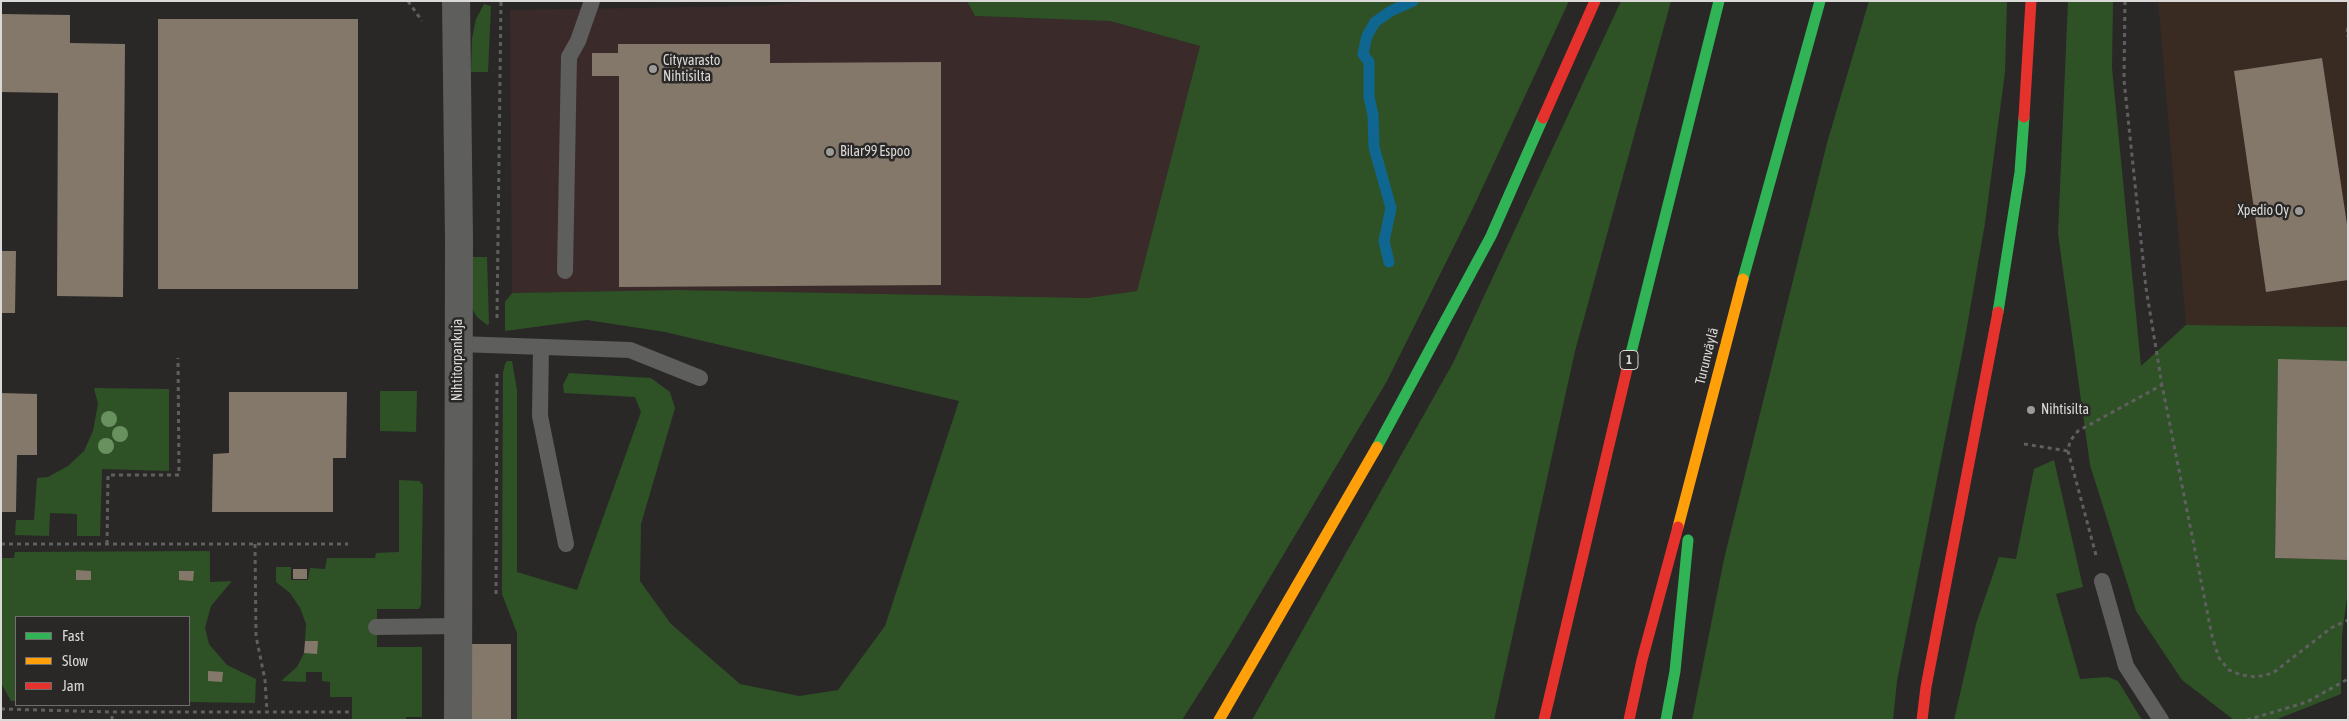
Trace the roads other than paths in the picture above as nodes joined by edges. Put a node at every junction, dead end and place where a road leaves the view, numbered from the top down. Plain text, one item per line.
1 (456, 1) edge
2 (592, 1) edge
3 (1595, 1) edge
4 (1719, 1) edge
5 (1820, 1) edge
6 (2031, 1) edge
7 (565, 271) dead end
8 (458, 344) junction
9 (541, 347) junction
10 (700, 378) dead end
11 (1696, 463) junction
12 (566, 544) dead end
13 (2102, 581) road end
14 (458, 626) junction
15 (376, 627) dead end
16 (458, 720) edge
17 (1219, 720) edge
18 (1544, 720) edge
19 (1629, 720) edge
20 (1666, 720) edge
21 (1922, 720) edge
22 (2161, 720) edge

1 - 8 street, Nihtitorpankuja
2 - 7 lane
3 - 17 highway
4 - 18 highway, 1
5 - 11 highway, Turunväylä
6 - 21 highway
8 - 9 lane
8 - 14 street, Nihtitorpankuja
9 - 10 lane
9 - 12 lane
11 - 19 highway, Turunväylä
11 - 20 highway
13 - 22 lane
14 - 15 lane
14 - 16 street, Nihtitorpankuja

